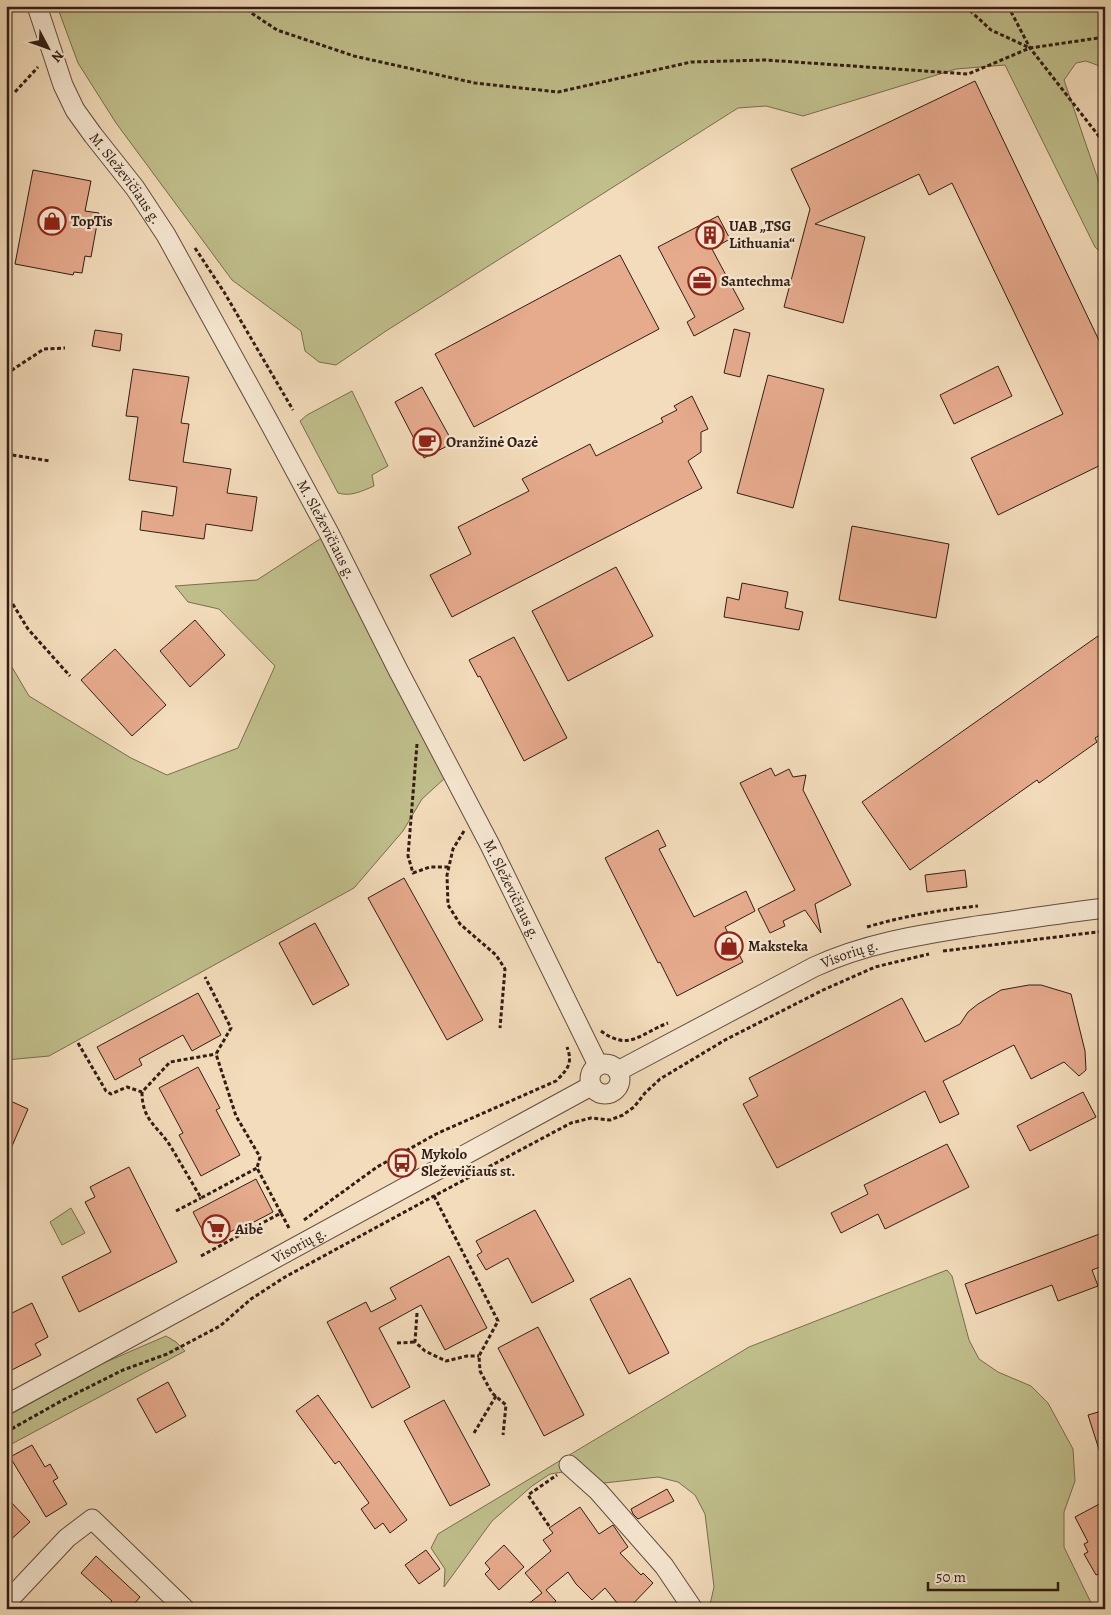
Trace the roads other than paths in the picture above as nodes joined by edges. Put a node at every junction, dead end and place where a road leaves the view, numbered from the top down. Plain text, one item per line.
1 (37, 6) edge
2 (1105, 908) edge
3 (598, 1065) junction
4 (618, 1071) junction
5 (591, 1086) junction
6 (6, 1405) edge
7 (569, 1465) road end
8 (6, 1603) edge
9 (185, 1609) edge
10 (693, 1609) edge

1 - 3 street, M. Sleževičiaus g.
2 - 4 street, Visorių g.
3 - 4 street
3 - 5 street
4 - 5 street
5 - 6 street, Visorių g.
7 - 10 street
8 - 9 street

